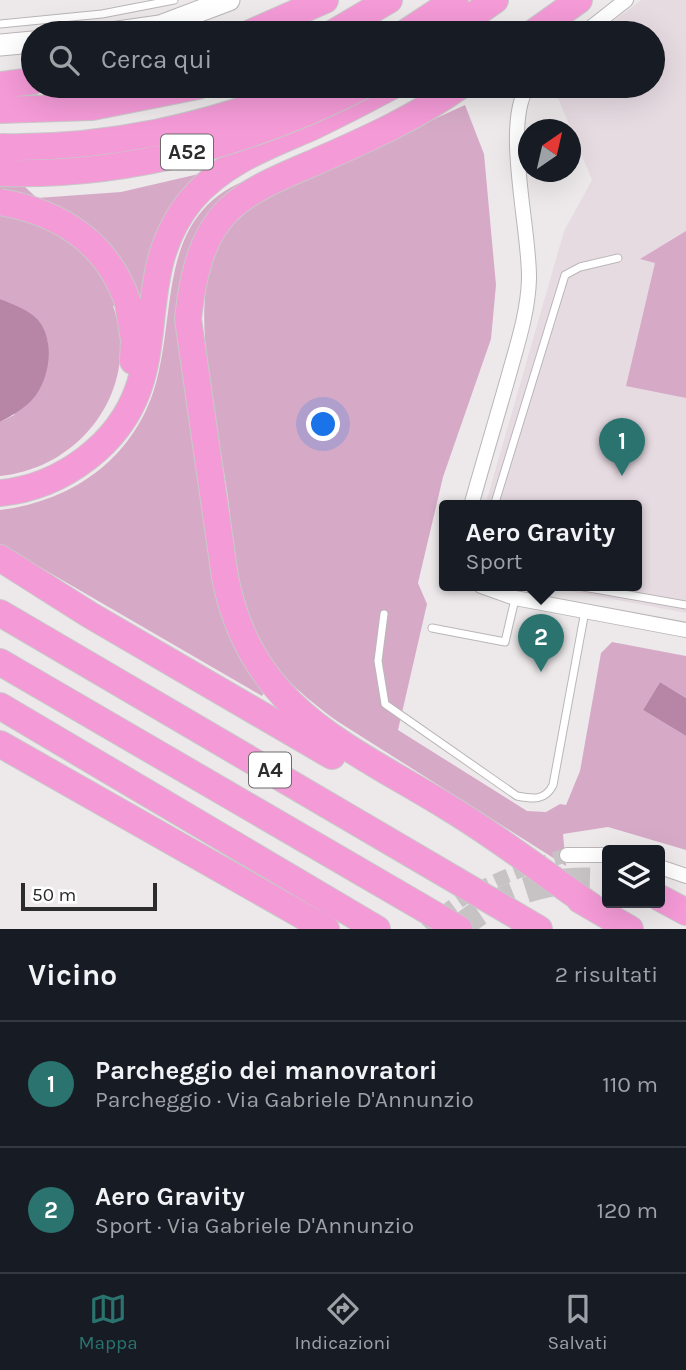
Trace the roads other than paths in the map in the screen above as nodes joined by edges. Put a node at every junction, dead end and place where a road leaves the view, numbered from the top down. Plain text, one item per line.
1 (174, 0) edge
2 (229, 0) edge
3 (326, 0) edge
4 (455, 0) edge
5 (495, 0) edge
6 (506, 0) edge
7 (579, 0) edge
8 (626, 0) edge
9 (386, 2) edge
10 (31, 21) edge
11 (173, 21) edge
12 (278, 21) edge
13 (354, 21) edge
14 (423, 21) edge
15 (465, 21) edge
16 (485, 21) edge
17 (550, 21) edge
18 (599, 21) edge
19 (21, 22) edge
20 (0, 24) edge
21 (21, 43) edge
22 (0, 45) edge
23 (21, 82) edge
24 (0, 85) edge
25 (137, 98) edge
26 (273, 98) edge
27 (336, 98) edge
28 (369, 98) edge
29 (439, 98) edge
30 (521, 98) edge
31 (0, 110) edge
32 (0, 147) edge
33 (0, 173) edge
34 (0, 202) edge
35 (618, 258) dead end
36 (140, 308) junction
37 (0, 493) edge
38 (473, 500) edge
39 (496, 500) edge
40 (0, 558) edge
41 (0, 567) edge
42 (495, 591) edge
43 (606, 591) edge
44 (515, 598) junction
45 (686, 605) edge
46 (585, 611) junction
47 (0, 613) edge
48 (384, 614) dead end
49 (90, 615) junction
50 (432, 628) dead end
51 (686, 629) edge
52 (0, 662) edge
53 (0, 706) edge
54 (0, 714) edge
55 (0, 744) edge
56 (146, 794) junction
57 (567, 855) tunnel mouth
58 (602, 855) edge
59 (665, 869) edge
60 (686, 876) edge
61 (665, 901) edge
62 (594, 908) junction
63 (686, 912) edge
64 (326, 929) edge
65 (377, 929) edge
66 (459, 929) edge
67 (539, 929) edge
68 (630, 929) edge

1 - 10 lane
2 - 11 street
3 - 12 highway
4 - 14 highway
5 - 15 highway
6 - 16 highway
7 - 17 highway
8 - 18 street
9 - 13 highway
19 - 20 lane
21 - 22 street
23 - 24 highway
25 - 31 highway
26 - 32 highway, A52, bridge
27 - 33 highway, A52, bridge
28 - 36 highway
29 - 62 highway
30 - 38 street
34 - 36 highway, bridge
35 - 39 lane
36 - 37 highway
40 - 49 highway
41 - 49 highway
42 - 44 street
43 - 45 lane
44 - 46 street
44 - 50 lane
46 - 48 lane
46 - 51 street
47 - 67 highway, A4
49 - 62 highway
52 - 66 highway, A4
53 - 56 highway
54 - 56 highway
55 - 64 highway
56 - 65 highway
57 - 58 street
59 - 60 street
61 - 63 highway
62 - 68 highway

